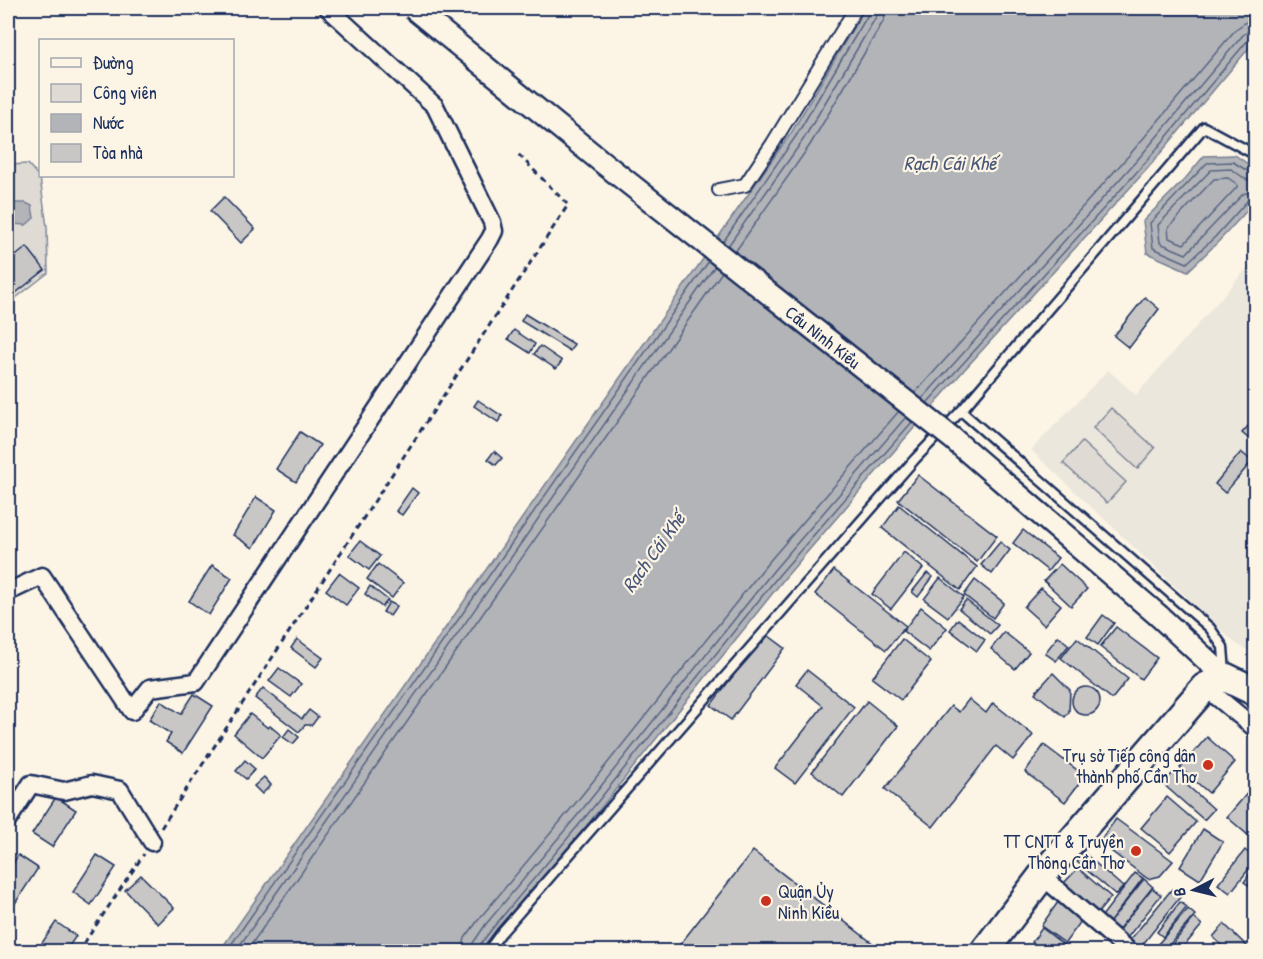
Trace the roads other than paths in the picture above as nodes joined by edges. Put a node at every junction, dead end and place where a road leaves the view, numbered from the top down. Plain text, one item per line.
1 (328, 8) edge
2 (413, 8) edge
3 (856, 8) edge
4 (1256, 155) edge
5 (719, 190) dead end
6 (961, 411) junction
7 (8, 592) edge
8 (1215, 682) junction
9 (1256, 692) edge
10 (1256, 729) edge
11 (8, 820) edge
12 (152, 842) road end
13 (1042, 876) junction
14 (488, 951) edge
15 (984, 951) edge
16 (1130, 951) edge

1 - 7 street
2 - 8 street, Cầu Ninh Kiều, bridge
3 - 5 street
4 - 6 lane
6 - 8 lane
6 - 14 lane
8 - 9 main road
8 - 10 street
8 - 13 main road
11 - 12 street
13 - 15 main road
13 - 16 street

